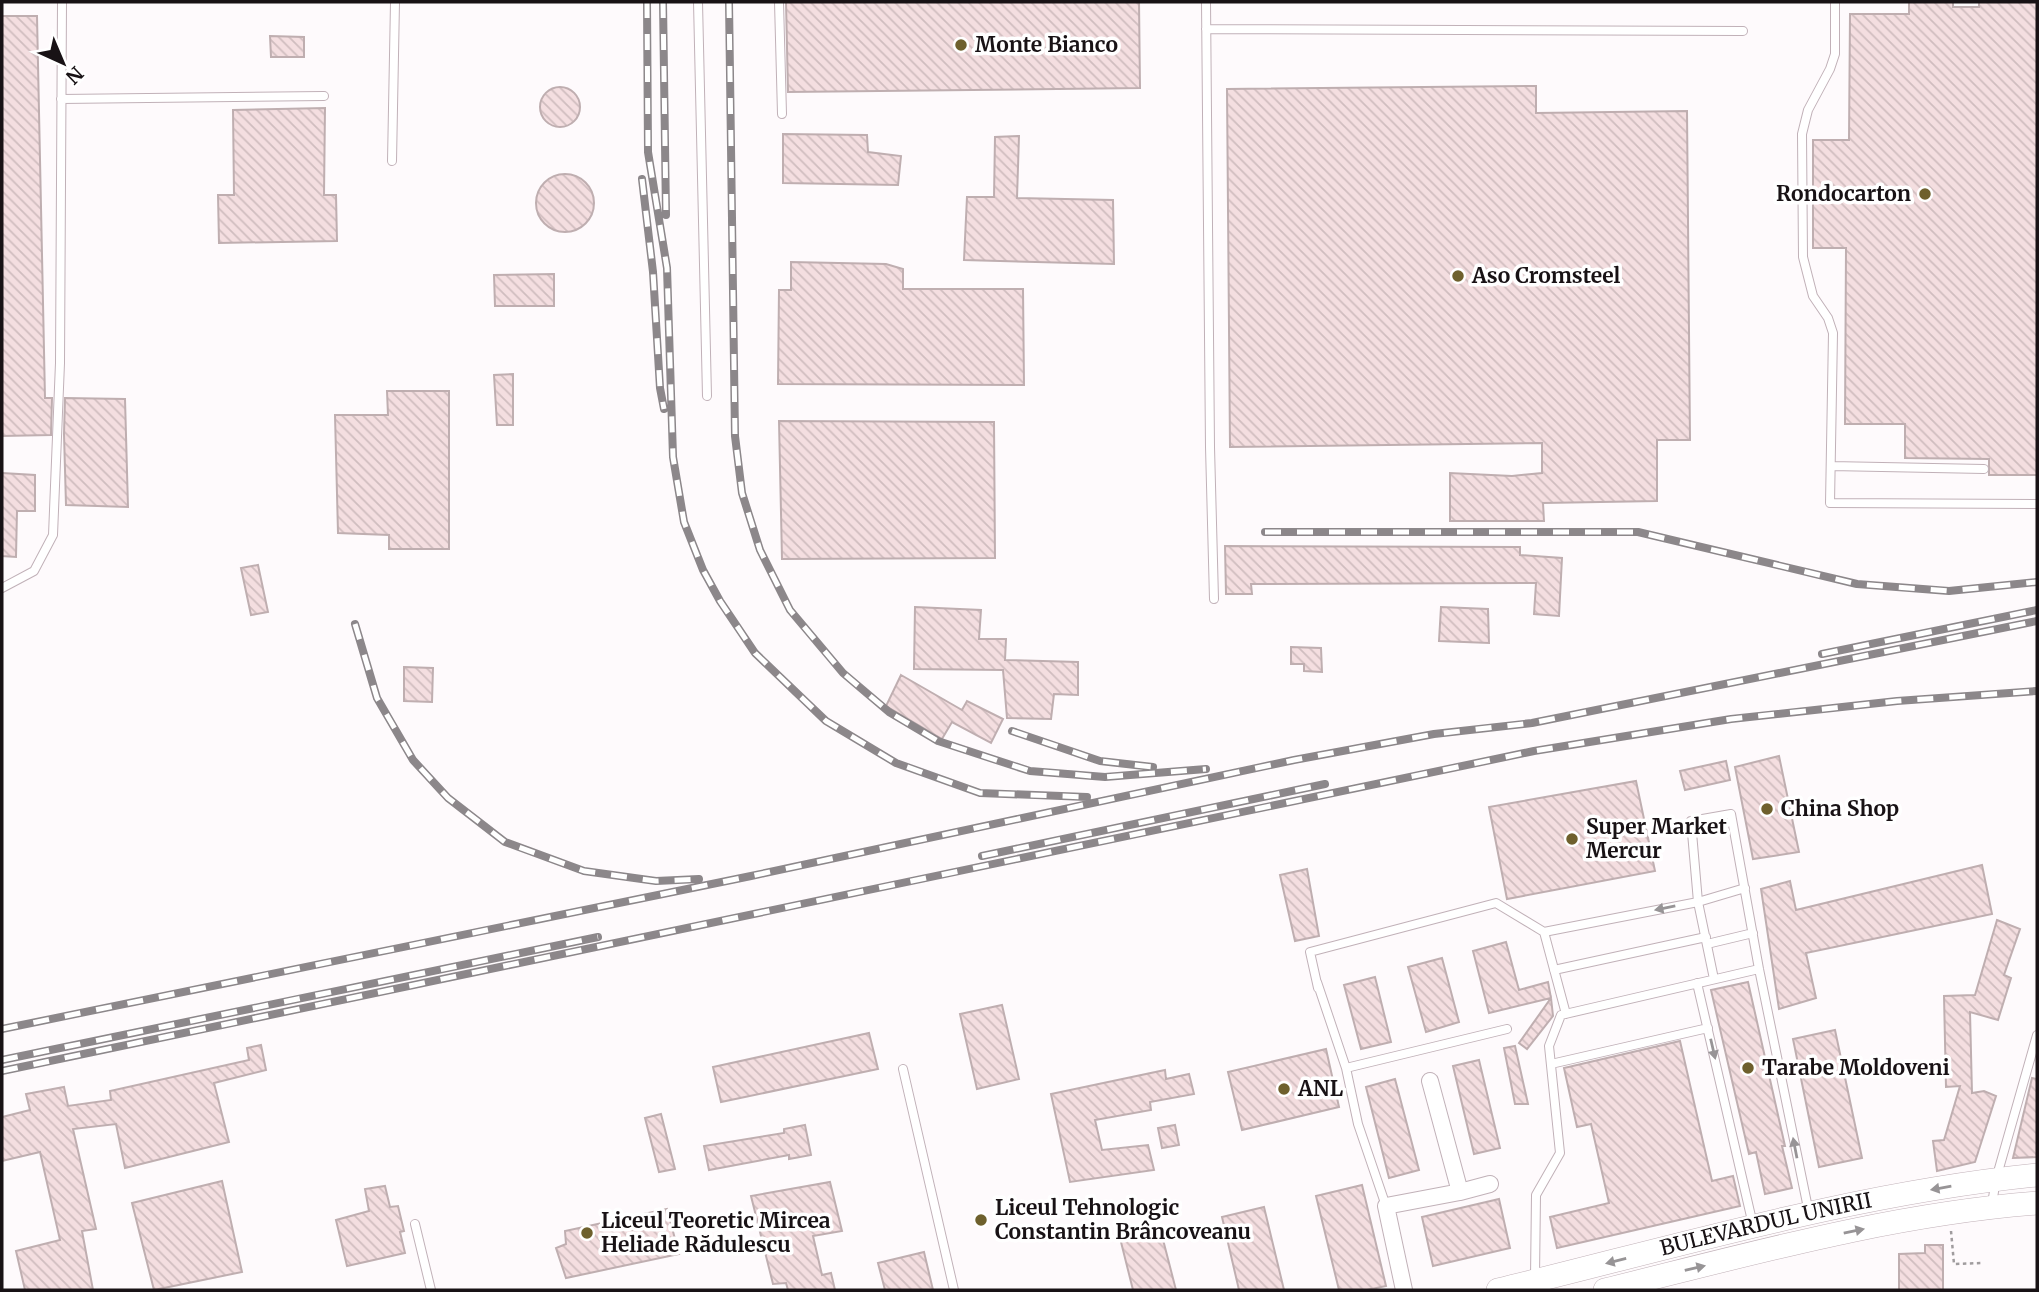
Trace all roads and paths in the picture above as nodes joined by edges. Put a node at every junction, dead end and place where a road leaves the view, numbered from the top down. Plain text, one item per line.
1 (62, 2) edge
2 (395, 2) edge
3 (698, 2) edge
4 (779, 2) edge
5 (1206, 2) edge
6 (1835, 2) edge
7 (1206, 29) junction
8 (1743, 32) dead end
9 (324, 96) dead end
10 (61, 99) junction
11 (782, 114) dead end
12 (392, 161) dead end
13 (707, 396) dead end
14 (1831, 466) junction
15 (1984, 469) dead end
16 (2037, 504) edge
17 (2, 588) edge
18 (1214, 599) dead end
19 (1745, 888) junction
20 (1698, 902) junction
21 (1544, 932) junction
22 (1753, 933) junction
23 (1706, 941) junction
24 (1316, 965) dead end
25 (1759, 969) junction
26 (1554, 970) junction
27 (1714, 979) junction
28 (1697, 983) junction
29 (1318, 988) junction
30 (1566, 1014) junction
31 (1708, 1028) junction
32 (1507, 1029) dead end
33 (2037, 1035) edge
34 (1551, 1064) junction
35 (1346, 1068) junction
36 (902, 1069) dead end
37 (2037, 1076) edge
38 (1430, 1081) dead end
39 (2010, 1128) junction
40 (2037, 1175) edge
41 (1996, 1179) junction
42 (1490, 1184) dead end
43 (1460, 1192) junction
44 (1887, 1198) junction
45 (2037, 1203) edge
46 (1387, 1206) junction
47 (1991, 1206) junction
48 (1809, 1214) junction
49 (1892, 1223) junction
50 (415, 1224) dead end
51 (1754, 1228) junction
52 (1816, 1240) junction
53 (1536, 1286) edge
54 (431, 1290) edge
55 (954, 1290) edge
56 (1404, 1290) edge
57 (1498, 1290) edge
58 (1605, 1290) edge

1 - 10 lane
2 - 12 lane
3 - 13 lane
4 - 11 lane
5 - 7 lane
6 - 14 lane
7 - 8 lane
7 - 18 lane
9 - 10 lane
10 - 17 lane
14 - 15 lane
14 - 16 lane
19 - 20 lane
19 - 20 lane
19 - 22 lane
20 -> 21 lane
20 - 23 lane
21 - 26 lane
21 - 29 lane
22 - 23 lane
22 - 25 lane
23 - 26 lane
23 - 27 lane
24 - 29 lane
25 - 27 lane
48 -> 25 lane
26 - 30 lane
27 - 28 lane
28 - 30 lane
28 - 31 lane
29 - 35 lane
30 - 34 lane
31 - 34 lane
31 -> 51 lane
32 - 35 lane
33 - 39 lane
34 - 53 lane
35 - 46 lane
36 - 55 lane
37 - 39 lane
38 - 43 street
39 - 41 lane
40 - 41 main road, BULEVARDUL UNIRII
41 -> 44 main road, BULEVARDUL UNIRII
41 - 47 lane
42 - 43 street
43 - 46 street
44 - 48 main road, BULEVARDUL UNIRII
44 - 49 main road
45 - 47 main road, BULEVARDUL UNIRII
46 - 56 street
47 - 49 main road, BULEVARDUL UNIRII
48 - 51 main road, BULEVARDUL UNIRII
48 - 52 main road
52 -> 49 main road, BULEVARDUL UNIRII
50 - 54 lane
51 -> 53 main road, BULEVARDUL UNIRII
58 -> 52 main road, BULEVARDUL UNIRII
53 - 57 main road, BULEVARDUL UNIRII

